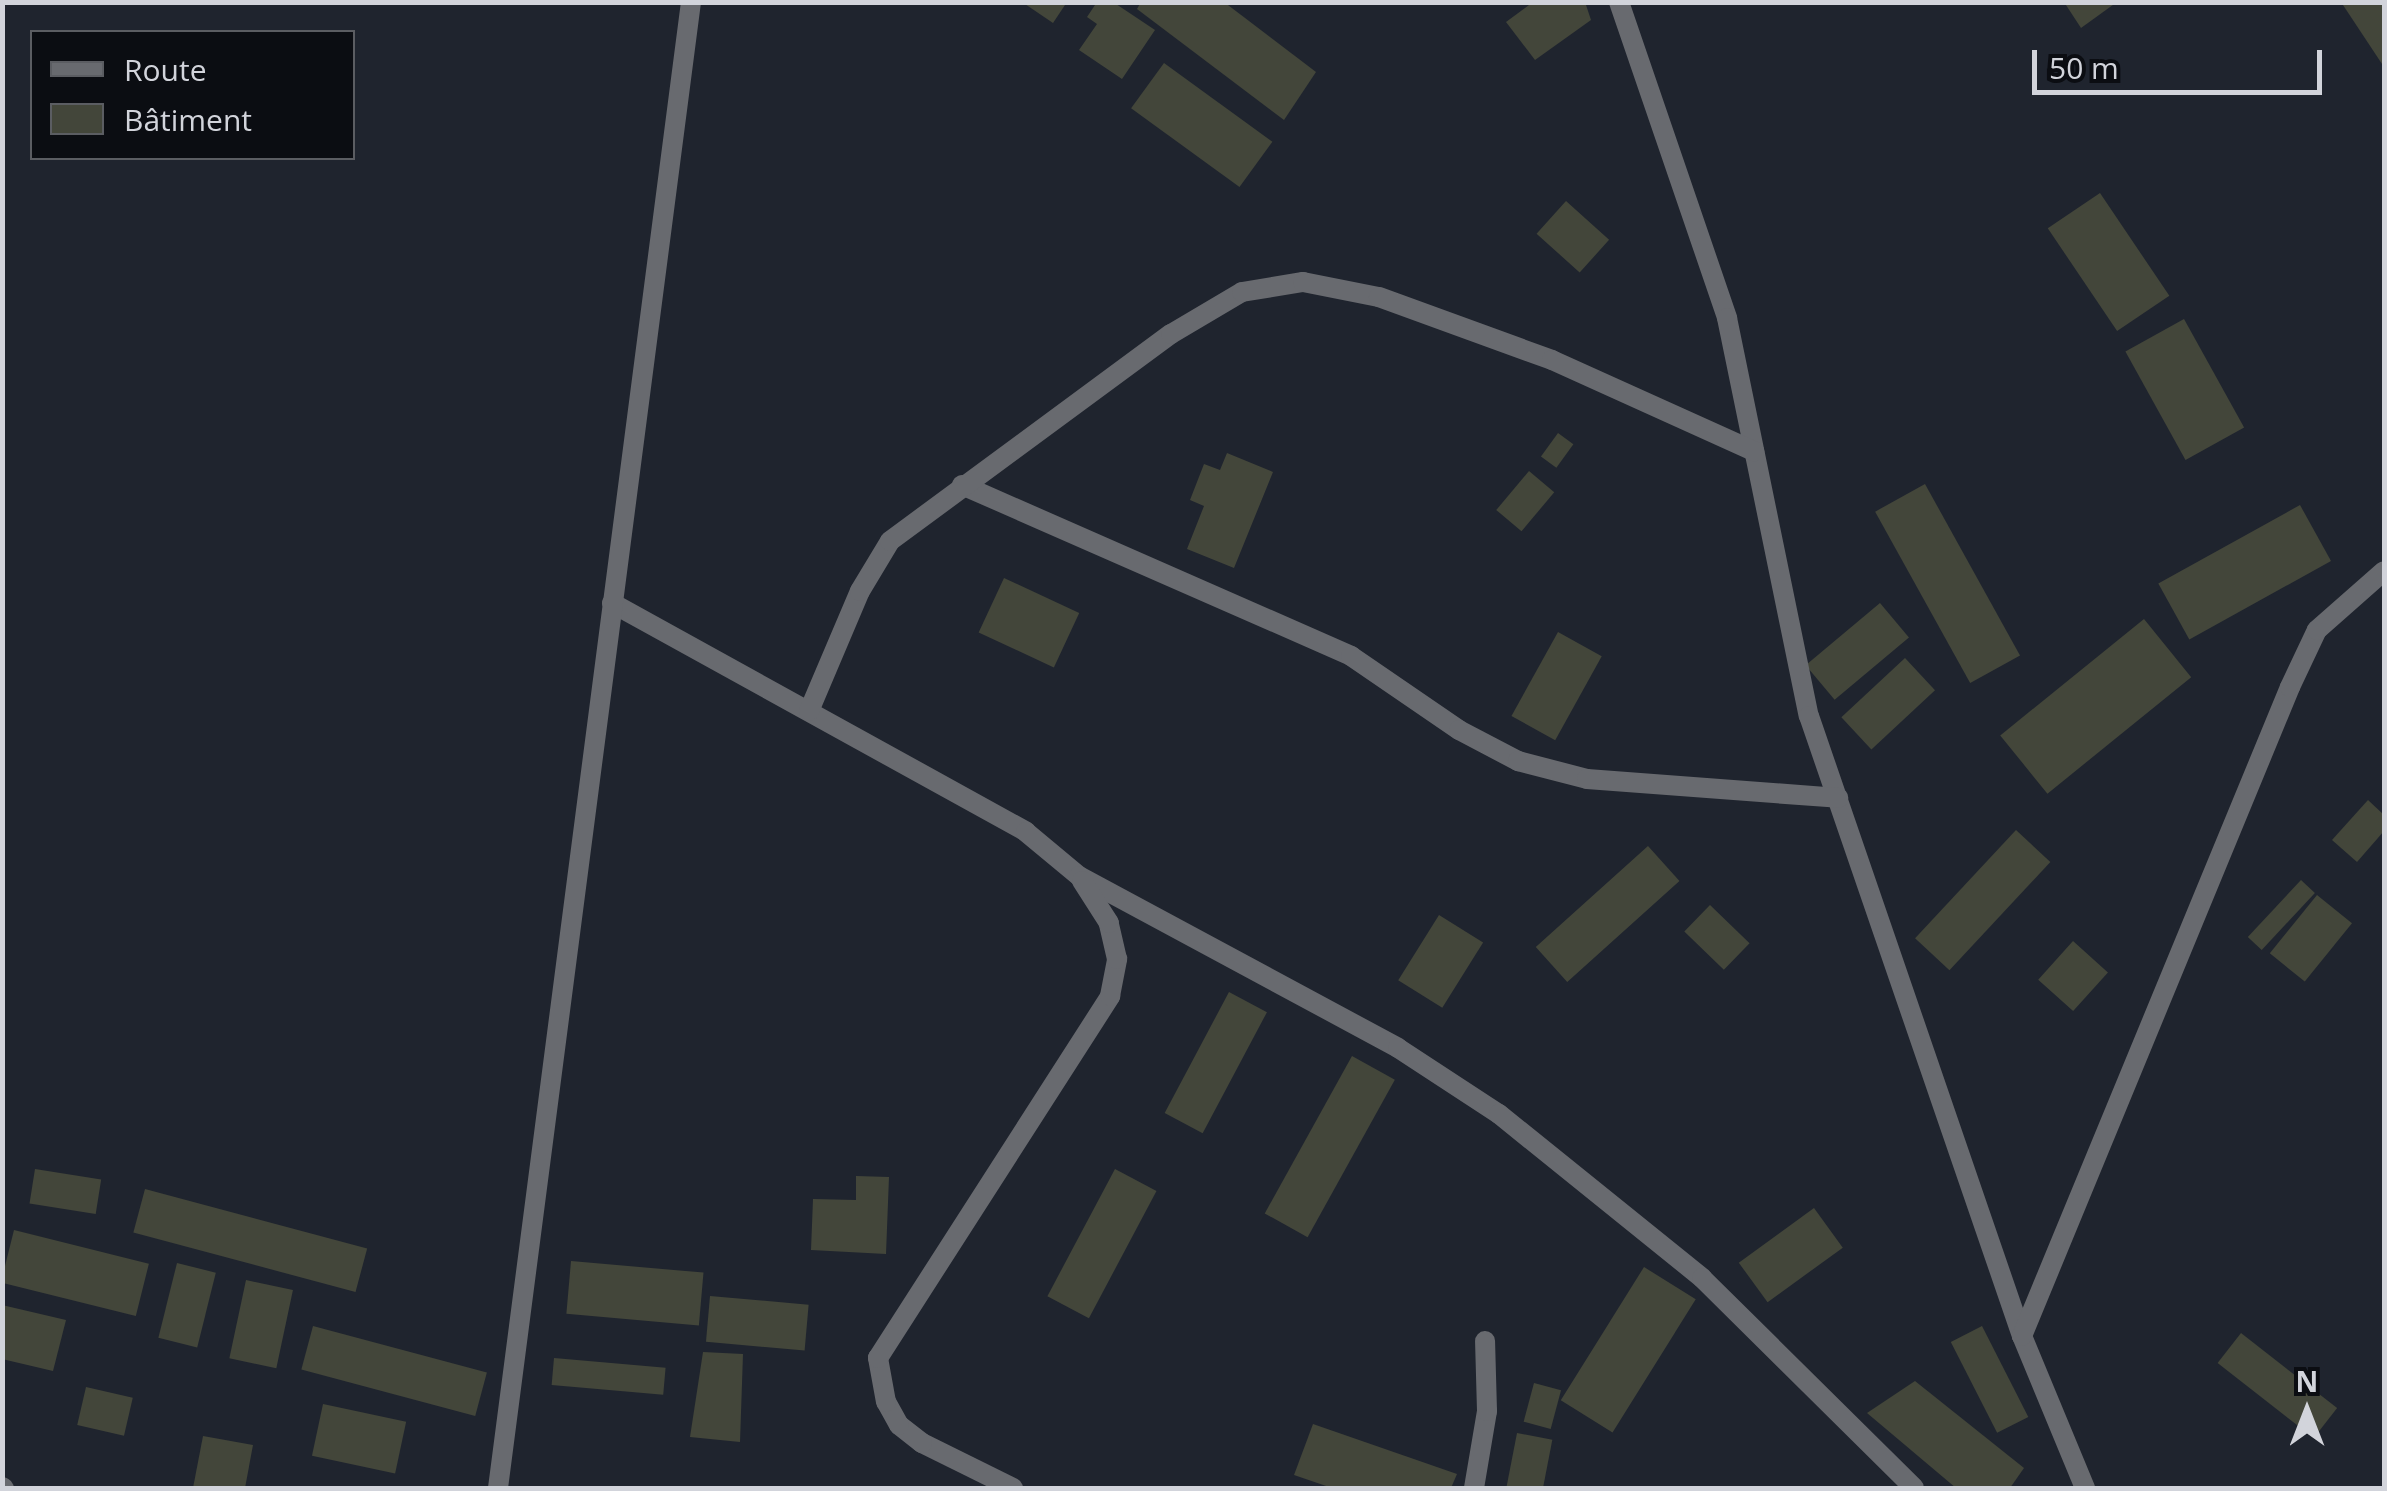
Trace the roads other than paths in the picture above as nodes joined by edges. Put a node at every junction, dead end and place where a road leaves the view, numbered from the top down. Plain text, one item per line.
1 (691, 2) edge
2 (1622, 4) edge
3 (1754, 451) junction
4 (962, 485) junction
5 (2384, 571) edge
6 (612, 604) junction
7 (809, 711) junction
8 (1838, 798) junction
9 (1079, 876) junction
10 (2022, 1336) junction
11 (1485, 1341) dead end
12 (498, 1488) edge
13 (1013, 1488) edge
14 (1474, 1488) edge
15 (1914, 1488) edge
16 (2085, 1488) edge

1 - 6 street
2 - 3 street
3 - 4 street
3 - 8 street
4 - 7 street
4 - 8 street
5 - 10 street
6 - 7 street
6 - 12 street
7 - 9 street
8 - 10 street
9 - 13 street
9 - 15 street
10 - 16 street
11 - 14 street

